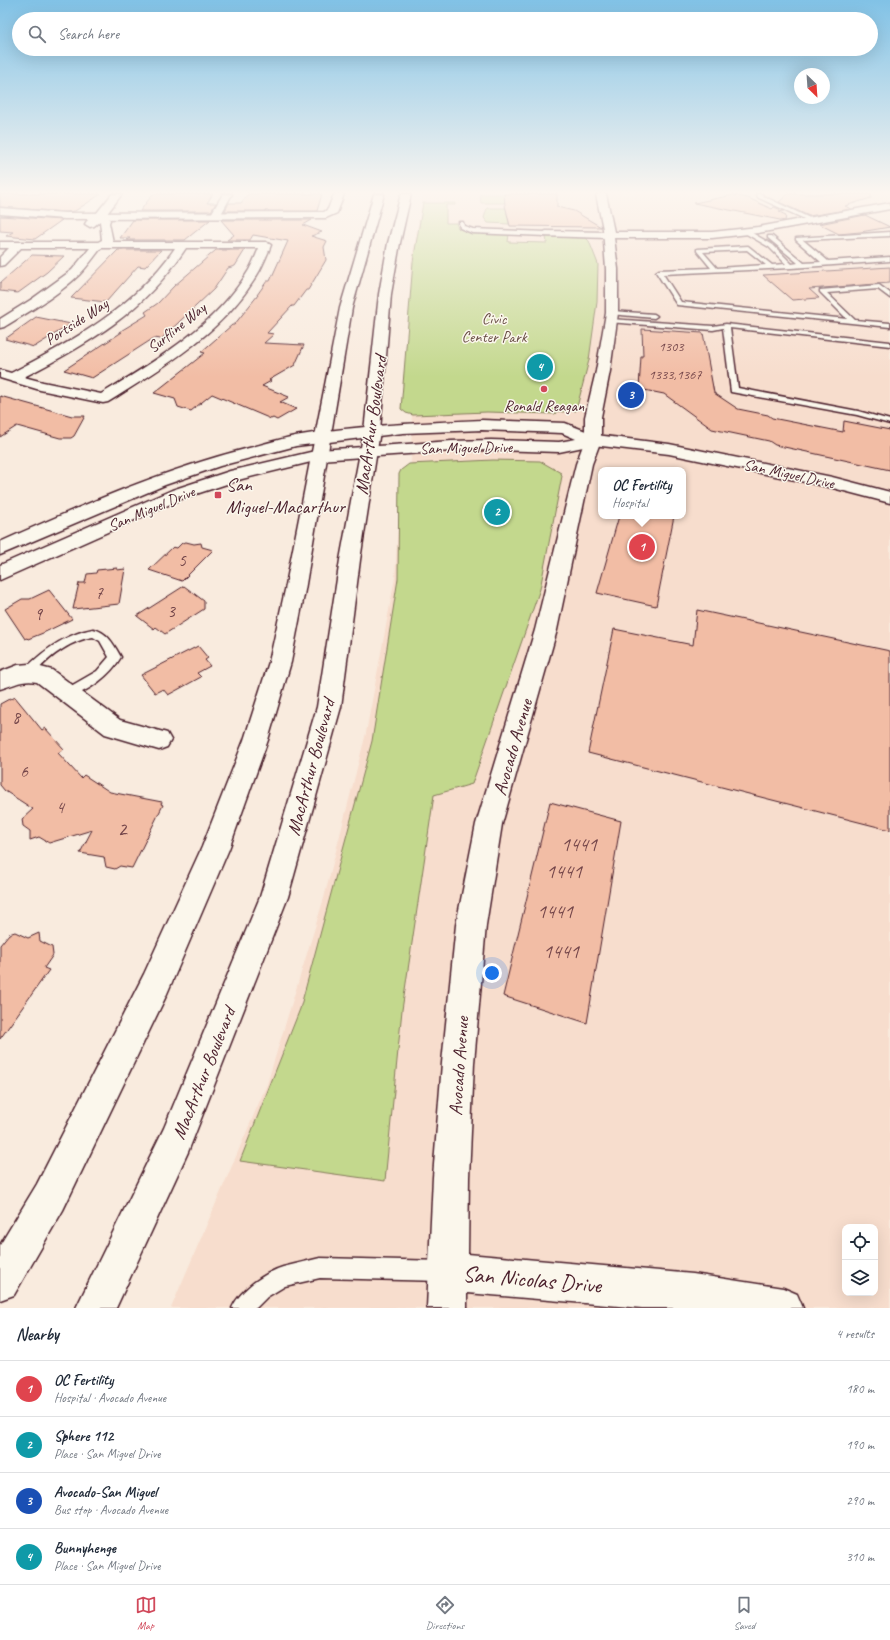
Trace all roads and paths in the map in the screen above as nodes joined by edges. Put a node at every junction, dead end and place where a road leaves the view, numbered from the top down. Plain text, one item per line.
1 (8, 255) edge
2 (90, 255) edge
3 (176, 255) edge
4 (262, 255) edge
5 (361, 255) edge
6 (392, 255) edge
7 (610, 255) edge
8 (703, 255) edge
9 (757, 255) edge
10 (780, 255) edge
11 (792, 255) edge
12 (817, 255) edge
13 (890, 259) edge
14 (0, 263) edge
15 (826, 263) junction
16 (803, 265) junction
17 (791, 266) junction
18 (771, 267) junction
19 (716, 270) junction
20 (890, 296) edge
21 (611, 317) junction
22 (853, 321) junction
23 (0, 324) edge
24 (890, 325) edge
25 (726, 326) junction
26 (890, 344) edge
27 (6, 376) edge
28 (890, 422) edge
29 (372, 431) junction
30 (593, 440) junction
31 (321, 446) junction
32 (368, 450) junction
33 (890, 498) edge
34 (0, 549) edge
35 (0, 573) edge
36 (10, 673) edge
37 (68, 693) junction
38 (159, 740) dead end
39 (448, 1272) junction
40 (0, 1281) edge
41 (96, 1308) edge
42 (242, 1308) edge
43 (447, 1308) edge
44 (783, 1308) edge

1 - 14 street
2 - 23 street
3 - 27 street, Portside Way
4 - 27 street, Surfline Way
5 - 31 main road
6 - 29 main road, MacArthur Boulevard
7 - 21 main road, Avocado Avenue
8 - 19 lane
9 - 18 lane
10 - 17 lane
11 - 16 lane
12 - 15 lane
13 - 15 lane
15 - 16 lane
16 - 17 lane
17 - 18 lane
18 - 19 lane
19 - 22 lane
20 - 22 lane
21 - 25 lane
21 - 30 main road, Avocado Avenue
22 - 24 lane
25 - 26 lane
25 - 28 lane
29 - 30 main road, San Miguel Drive
29 - 31 main road, San Miguel Drive
29 - 32 main road, MacArthur Boulevard
30 - 32 main road, San Miguel Drive
30 - 33 main road, San Miguel Drive
30 - 39 main road, Avocado Avenue
31 - 32 main road, San Miguel Drive
31 - 34 main road, San Miguel Drive
31 - 35 main road, San Miguel Drive
31 - 40 main road
32 - 41 main road, MacArthur Boulevard
36 - 37 street
36 - 37 lane
37 - 38 street
39 - 42 lane
39 - 43 main road, Avocado Avenue
39 - 44 main road, San Nicolas Drive

